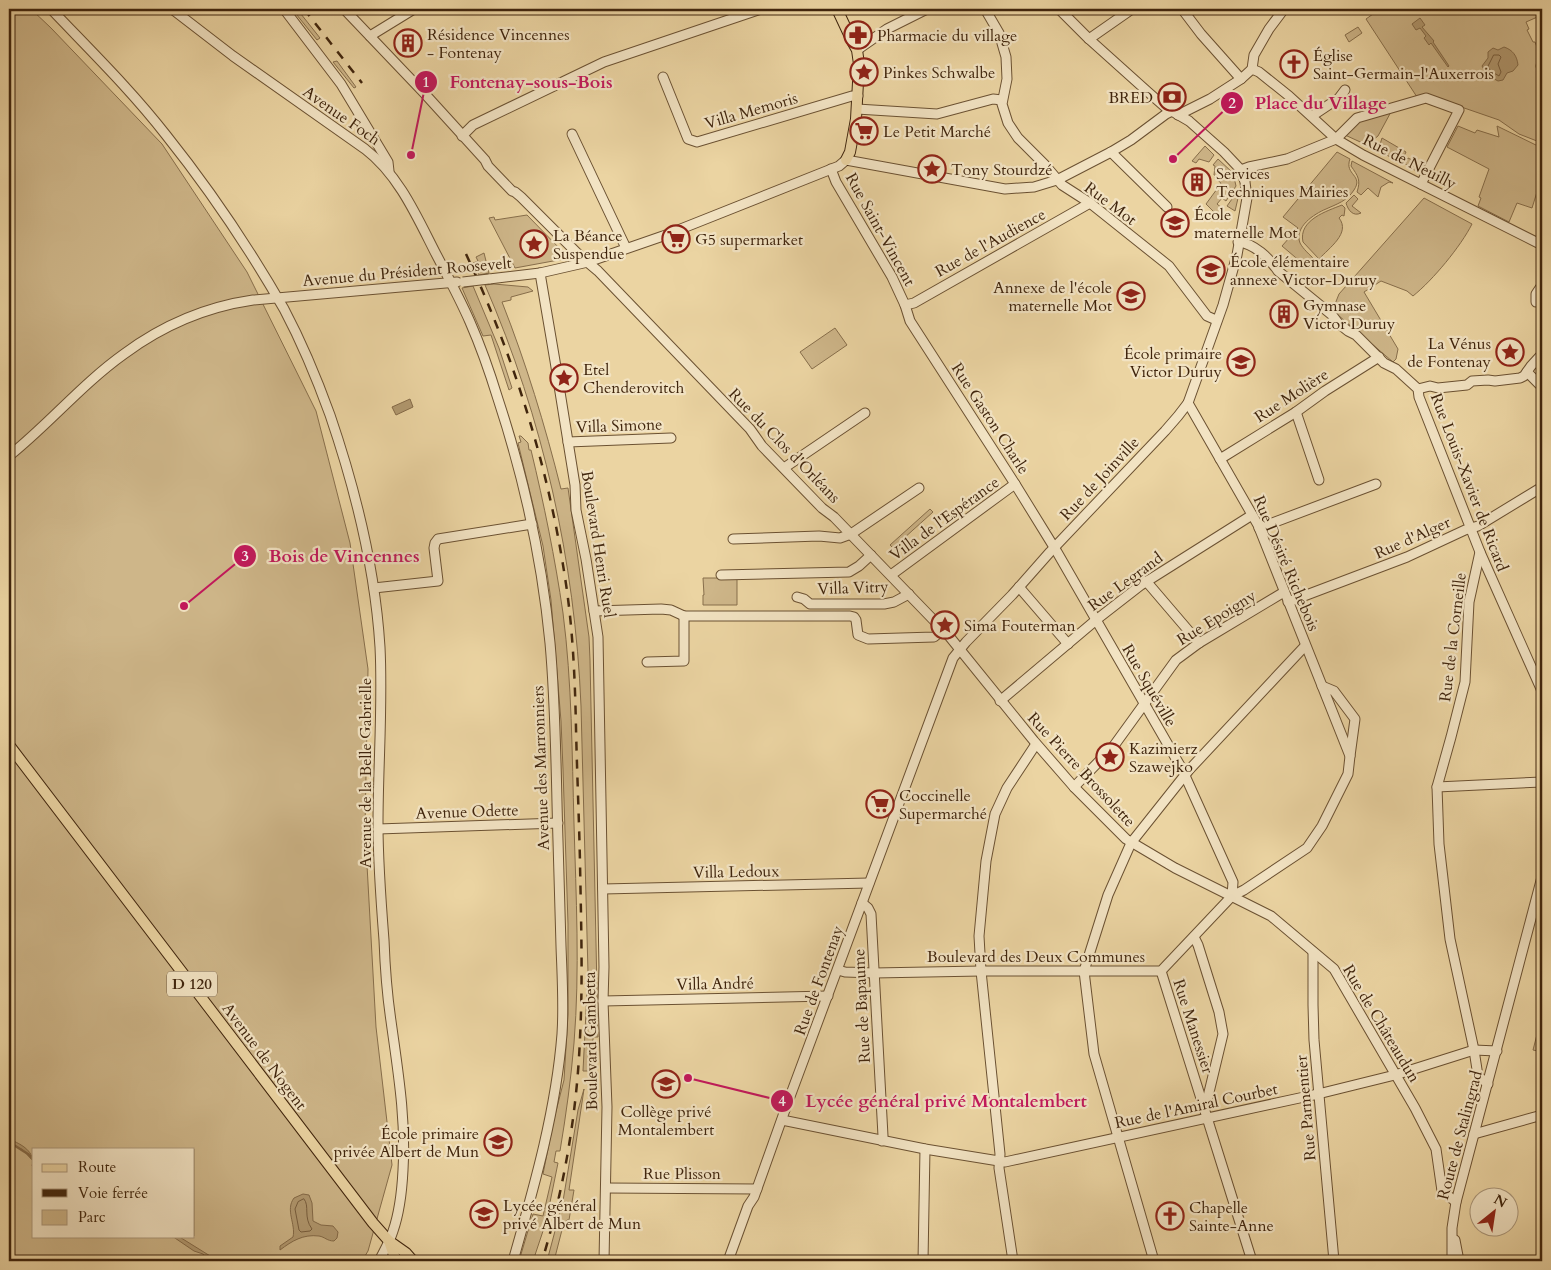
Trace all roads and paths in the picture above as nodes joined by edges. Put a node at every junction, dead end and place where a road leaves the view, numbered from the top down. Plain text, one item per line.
1 (51, 9) edge
2 (172, 9) edge
3 (284, 9) edge
4 (344, 9) edge
5 (414, 9) edge
6 (761, 9) edge
7 (836, 9) edge
8 (927, 9) edge
9 (985, 9) edge
10 (1059, 9) edge
11 (1132, 9) edge
12 (1182, 9) edge
13 (1284, 9) edge
14 (370, 36) junction
15 (1089, 39) junction
16 (857, 50) junction
17 (1252, 69) junction
18 (663, 77) dead end
19 (1241, 79) junction
20 (1345, 90) dead end
21 (858, 96) junction
22 (1002, 100) junction
23 (857, 109) junction
24 (1175, 113) junction
25 (1312, 116) junction
26 (572, 134) dead end
27 (462, 136) junction
28 (1336, 139) junction
29 (375, 141) junction
30 (365, 149) junction
31 (1111, 152) junction
32 (846, 160) junction
33 (831, 169) junction
34 (1241, 170) junction
35 (389, 171) junction
36 (1057, 180) junction
37 (1421, 184) junction
38 (1090, 203) junction
39 (1167, 207) dead end
40 (1238, 242) junction
41 (1542, 245) edge
42 (626, 248) junction
43 (588, 262) junction
44 (540, 273) junction
45 (452, 283) junction
46 (1542, 285) edge
47 (277, 298) junction
48 (1536, 302) dead end
49 (905, 304) junction
50 (1216, 320) junction
51 (1542, 354) edge
52 (1379, 357) junction
53 (1527, 372) junction
54 (1542, 387) edge
55 (1418, 388) junction
56 (1188, 403) junction
57 (1296, 412) junction
58 (865, 413) dead end
59 (671, 438) dead end
60 (568, 442) junction
61 (9, 456) edge
62 (1220, 459) junction
63 (784, 468) junction
64 (1319, 480) dead end
65 (1016, 484) junction
66 (1376, 484) dead end
67 (1542, 487) edge
68 (919, 488) dead end
69 (1252, 515) junction
70 (532, 524) junction
71 (1259, 528) junction
72 (1471, 528) junction
73 (851, 534) junction
74 (733, 539) dead end
75 (1054, 547) junction
76 (1480, 552) junction
77 (871, 555) junction
78 (721, 575) dead end
79 (891, 576) junction
80 (1146, 581) junction
81 (1019, 587) junction
82 (374, 588) junction
83 (1284, 592) junction
84 (909, 594) junction
85 (797, 597) dead end
86 (1288, 602) junction
87 (594, 611) junction
88 (684, 616) junction
89 (1096, 620) junction
90 (943, 630) junction
91 (1068, 644) junction
92 (1200, 644) junction
93 (1305, 646) junction
94 (960, 650) junction
95 (646, 662) dead end
96 (1322, 686) junction
97 (1542, 691) edge
98 (1000, 701) junction
99 (1144, 705) junction
100 (934, 708) joint
101 (9, 744) edge
102 (1036, 744) junction
103 (1350, 756) junction
104 (1184, 776) junction
105 (1542, 782) edge
106 (1074, 786) junction
107 (1437, 787) junction
108 (601, 821) joint
109 (558, 823) junction
110 (378, 829) junction
111 (1131, 843) junction
112 (1542, 878) edge
113 (869, 883) junction
114 (602, 889) junction
115 (1232, 896) junction
116 (862, 903) junction
117 (1194, 937) junction
118 (1313, 952) junction
119 (838, 970) junction
120 (981, 971) junction
121 (1084, 971) junction
122 (1161, 971) junction
123 (874, 973) junction
124 (828, 996) junction
125 (603, 1000) junction
126 (1474, 1050) junction
127 (1497, 1051) junction
128 (1395, 1075) junction
129 (1488, 1084) junction
130 (1318, 1094) junction
131 (1207, 1113) junction
132 (1542, 1115) edge
133 (782, 1120) junction
134 (1474, 1134) junction
135 (1118, 1138) junction
136 (882, 1140) junction
137 (925, 1149) junction
138 (1000, 1162) junction
139 (606, 1188) junction
140 (757, 1189) junction
141 (1456, 1202) junction
142 (1452, 1228) junction
143 (389, 1241) junction
144 (379, 1261) edge
145 (396, 1261) edge
146 (413, 1261) edge
147 (513, 1261) edge
148 (604, 1261) edge
149 (728, 1261) edge
150 (922, 1261) edge
151 (1013, 1261) edge
152 (1154, 1261) edge
153 (1252, 1261) edge
154 (1334, 1261) edge
155 (1452, 1261) edge
156 (1459, 1261) edge

1 - 47 street, Avenue de la Belle Gabrielle
2 - 30 street, Avenue Foch
3 - 29 street
4 - 14 street, Rue du Clos d'Orléans
5 - 14 street
6 - 27 street
7 - 16 main road
8 - 16 street
9 - 22 street
10 - 15 street
11 - 15 street
12 - 19 street
13 - 17 street
14 - 27 street, Rue du Clos d'Orléans
15 - 24 street
16 - 21 main road
17 - 19 street
17 - 25 street, Rue de Neuilly
18 - 21 street, Villa Memoris
19 - 24 street
20 - 25 street
21 - 23 main road
22 - 23 street
22 - 36 street, Rue Mot
23 - 32 main road
24 - 31 street
24 - 34 street
25 - 28 street, Rue de Neuilly
26 - 42 street
27 - 43 street, Rue du Clos d'Orléans
28 - 34 street
28 - 37 street, Rue de Neuilly
28 - 37 street
29 - 30 street
29 - 35 street
30 - 35 street, Avenue Foch
31 - 36 street
31 - 39 street
32 - 33 street, Avenue du Président Roosevelt
32 - 36 street
33 - 42 street, Avenue du Président Roosevelt
33 - 49 street, Rue Saint-Vincent
34 - 40 street, Rue de Joinville
35 - 45 street, Avenue Foch
36 - 38 street, Rue Mot
37 - 41 street, Rue de Neuilly
38 - 49 street, Rue de l'Audience
38 - 50 street, Rue Mot
40 - 50 street, Rue de Joinville
40 - 52 street, Rue Louis-Xavier de Ricard
42 - 43 street, Avenue du Président Roosevelt
43 - 44 street, Avenue du Président Roosevelt
43 - 63 street, Rue du Clos d'Orléans
44 - 45 street, Avenue du Président Roosevelt, bridge
44 - 60 street, Boulevard Henri Ruel
45 - 47 street, Avenue du Président Roosevelt
45 - 70 street, Avenue des Marronniers
46 - 48 street
47 - 61 street, Avenue du Président Roosevelt
47 - 82 street, Avenue de la Belle Gabrielle
49 - 65 street, Rue Gaston Charle
50 - 56 street, Rue de Joinville
51 - 53 street
52 - 55 street, Rue Louis-Xavier de Ricard
52 - 57 street, Rue Molière
53 - 54 street
53 - 55 street
55 - 72 street, Rue Louis-Xavier de Ricard
56 - 62 street, Rue Désiré Richebois
56 - 75 street, Rue de Joinville
57 - 62 street, Rue Molière
57 - 64 street
58 - 63 street
59 - 60 street, Villa Simone
60 - 87 street, Boulevard Henri Ruel
62 - 69 street, Rue Désiré Richebois
63 - 73 street, Rue du Clos d'Orléans
65 - 75 street, Rue Gaston Charle
65 - 79 street, Villa de l'Espérance
66 - 71 street
67 - 72 street, Rue d'Alger
68 - 73 street
69 - 71 street, Rue Désiré Richebois
69 - 80 street, Rue Legrand
70 - 82 street
70 - 109 street, Avenue des Marronniers
71 - 83 street, Rue Désiré Richebois
72 - 76 street, Rue Louis-Xavier de Ricard
72 - 86 street, Rue d'Alger
73 - 74 street
73 - 77 street, Rue du Clos d'Orléans
75 - 81 street, Rue de Joinville
75 - 89 street, Rue Squéville
76 - 97 street, Rue Louis-Xavier de Ricard
76 - 107 street, Rue de la Corneille
77 - 78 street
77 - 79 street, Rue du Clos d'Orléans
79 - 84 street, Rue du Clos d'Orléans
80 - 89 street, Rue Legrand
80 - 92 street
81 - 91 street
81 - 94 street, Rue de Joinville
82 - 110 street, Avenue de la Belle Gabrielle
83 - 86 street, Rue Désiré Richebois
83 - 92 street, Rue Epoigny
84 - 85 street, Villa Vitry
84 - 90 street, Rue du Clos d'Orléans
86 - 93 street, Rue Désiré Richebois
87 - 88 street
87 - 108 street, Boulevard Henri Ruel
88 - 90 street
88 - 95 street
89 - 91 street, Rue Legrand
89 - 99 street, Rue Squéville
90 - 94 street, Rue du Clos d'Orléans
91 - 98 street, Rue Legrand
92 - 99 street, Rue Epoigny
93 - 96 street, Rue Désiré Richebois
93 - 104 street
94 - 98 street, Rue Pierre Brossolette
94 - 100 street, Rue de Joinville
96 - 103 street, Rue Désiré Richebois
96 - 103 street, Rue Désiré Richebois
98 - 102 street, Rue Pierre Brossolette
99 - 104 street, Rue Squéville
99 - 106 street, Rue Epoigny
100 - 113 street, Rue de Fontenay
101 - 143 main road, Avenue de Nogent / D 120
102 - 106 street, Rue Pierre Brossolette
102 - 120 street
103 - 115 street, Rue Désiré Richebois
104 - 111 street
104 - 115 street, Rue Squéville
105 - 107 street
106 - 111 street, Rue Pierre Brossolette
107 - 126 street, Rue de la Corneille
108 - 114 street, Boulevard Gambetta
109 - 110 street, Avenue Odette
109 - 147 street, Avenue des Marronniers
110 - 143 street, Avenue de la Belle Gabrielle
111 - 115 street, Rue Pierre Brossolette
111 - 121 street
112 - 127 street, Route de Stalingrad
113 - 114 street, Villa Ledoux
113 - 116 street, Rue de Fontenay
114 - 125 street, Boulevard Gambetta
115 - 117 street, Boulevard des Deux Communes
115 - 118 street, Rue de Châteaudun
116 - 119 street, Rue de Fontenay
116 - 123 street, Rue de Bapaume
117 - 122 street, Boulevard des Deux Communes
117 - 131 street
118 - 128 street, Rue de Châteaudun
118 - 130 street, Rue Parmentier
119 - 123 street, Boulevard des Deux Communes
119 - 124 street, Rue de Fontenay
120 - 121 street, Boulevard des Deux Communes
120 - 123 street, Boulevard des Deux Communes
120 - 138 street
121 - 122 street, Boulevard des Deux Communes
121 - 135 street
122 - 131 street, Rue Manessier
123 - 136 street, Rue de Bapaume
124 - 125 street, Villa André
124 - 133 street, Rue de Fontenay
125 - 139 street, Boulevard Gambetta
126 - 127 street, Rue de l'Amiral Courbet
126 - 128 street, Rue de l'Amiral Courbet
126 - 129 street, Rue de la Corneille
127 - 129 street, Route de Stalingrad
128 - 130 street, Rue de l'Amiral Courbet
128 - 141 street, Rue de Châteaudun
129 - 134 street, Route de Stalingrad
130 - 131 street, Rue de l'Amiral Courbet
130 - 154 street, Rue Parmentier
131 - 135 street, Rue de l'Amiral Courbet
131 - 153 street, Rue Manessier
132 - 134 street
133 - 136 street, Rue de l'Amiral Courbet
133 - 140 street, Rue de Fontenay
134 - 141 street, Route de Stalingrad
135 - 138 street, Rue de l'Amiral Courbet
135 - 152 street
136 - 137 street, Rue de l'Amiral Courbet
137 - 138 street, Rue de l'Amiral Courbet
137 - 150 street
138 - 151 street
139 - 140 street, Rue Plisson
139 - 148 street, Boulevard Gambetta
140 - 149 street, Rue de Fontenay
141 - 142 street, Route de Stalingrad
142 - 155 street, Route de Stalingrad
142 - 156 street, Route de Stalingrad
143 - 144 street, Avenue de la Belle Gabrielle
143 - 145 main road, D 120
143 - 146 main road, D 120

